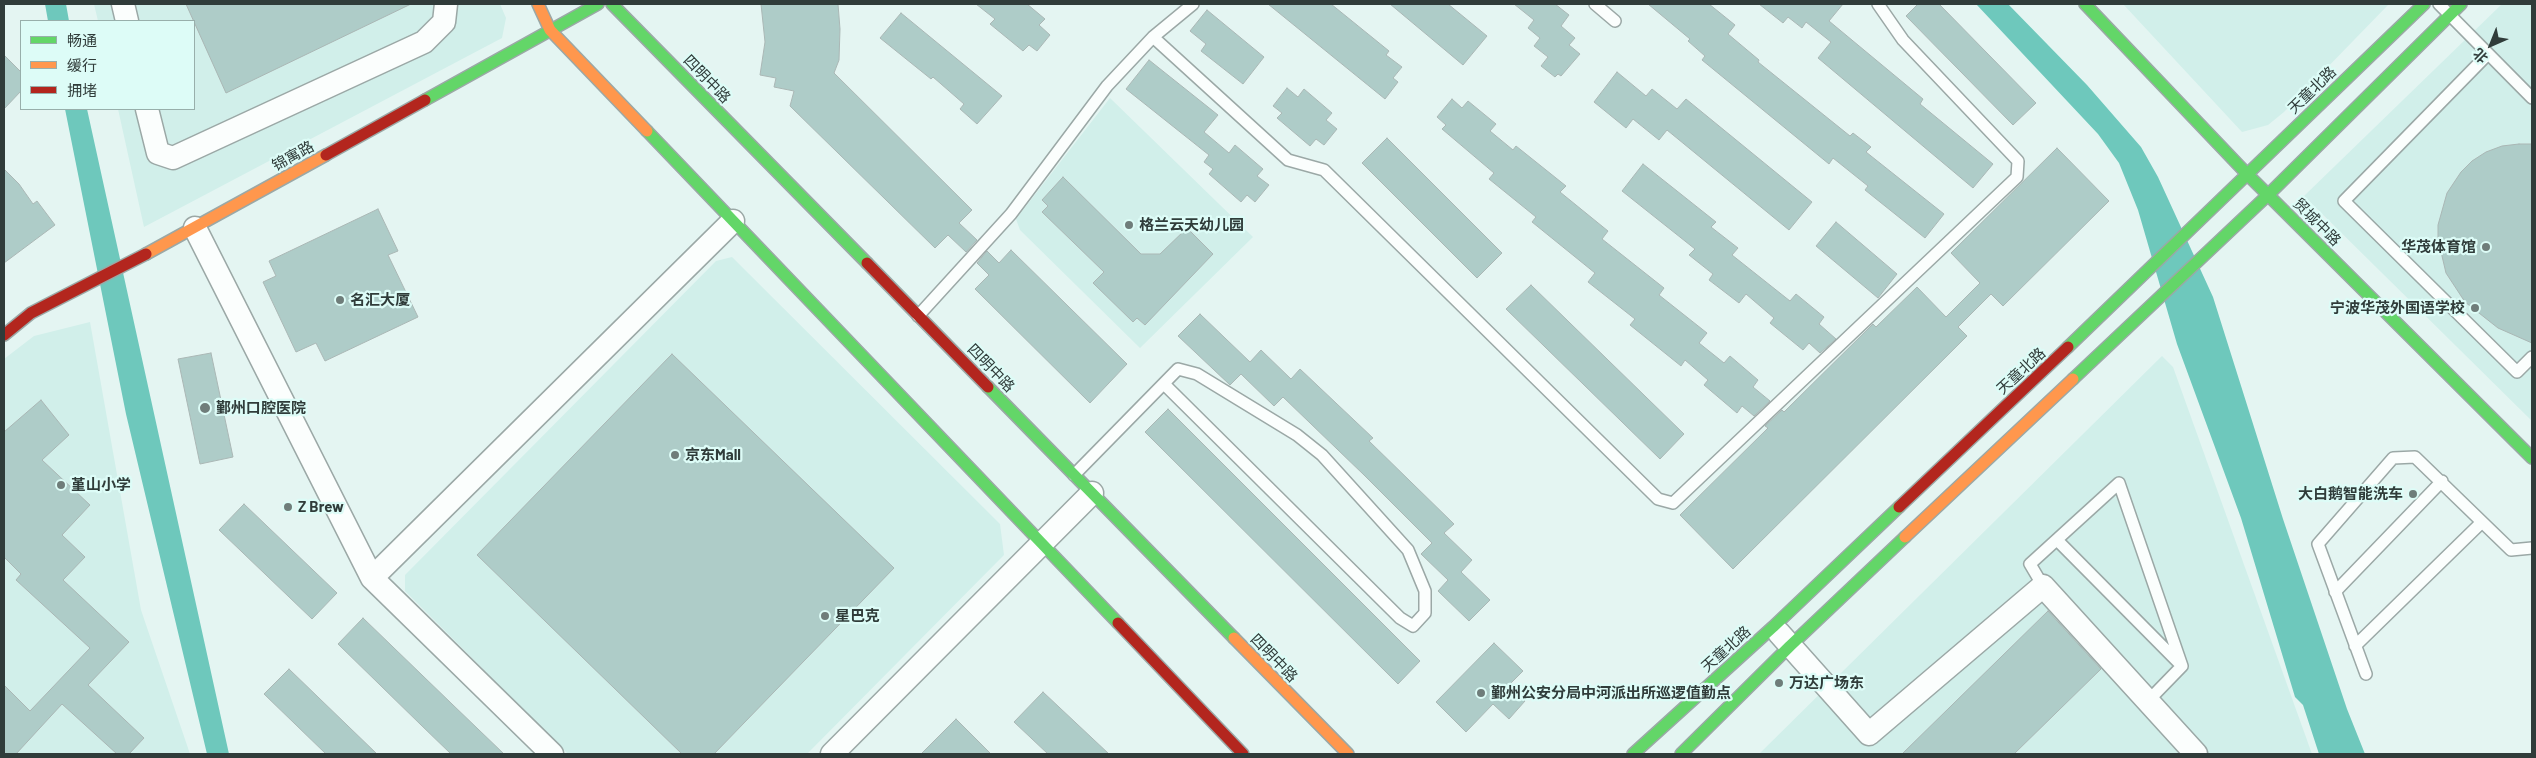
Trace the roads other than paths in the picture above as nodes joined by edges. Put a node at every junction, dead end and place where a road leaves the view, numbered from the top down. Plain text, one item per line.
1 (123, 4) edge
2 (446, 4) edge
3 (538, 4) edge
4 (598, 4) edge
5 (612, 4) edge
6 (1192, 4) edge
7 (1595, 4) edge
8 (1878, 4) edge
9 (2085, 4) edge
10 (2424, 4) edge
11 (2440, 4) edge
12 (2461, 4) edge
13 (2450, 15) junction
14 (127, 20) edge
15 (1615, 21) dead end
16 (550, 30) junction
17 (1154, 37) junction
18 (2488, 54) junction
19 (2532, 98) edge
20 (147, 110) edge
21 (2247, 174) junction
22 (2268, 195) junction
23 (734, 222) junction
24 (195, 228) junction
25 (918, 316) junction
26 (4, 335) edge
27 (2532, 357) edge
28 (1164, 384) junction
29 (2532, 458) edge
30 (1074, 475) junction
31 (2442, 481) junction
32 (1092, 493) junction
33 (2481, 523) junction
34 (2057, 540) junction
35 (1042, 543) junction
36 (2532, 548) edge
37 (372, 578) junction
38 (2043, 586) junction
39 (2336, 592) junction
40 (1773, 627) junction
41 (1790, 646) junction
42 (2355, 646) junction
43 (2182, 666) junction
44 (2366, 674) dead end
45 (2148, 701) junction
46 (552, 754) edge
47 (832, 754) edge
48 (1243, 754) edge
49 (1348, 754) edge
50 (1633, 754) edge
51 (1681, 754) edge
52 (2196, 754) edge

1 - 14 street
2 - 20 street
3 - 16 main road
4 - 16 main road, 锦寓路
5 - 25 main road, 四明中路
6 - 17 lane
7 - 15 lane
8 - 17 lane
9 - 21 main road, 贸城中路
10 - 21 main road, 天童北路
11 - 13 lane
12 - 13 main road
13 - 18 lane
13 - 22 main road
16 - 23 main road
16 - 24 main road, 锦寓路
17 - 25 lane
18 - 19 lane
18 - 27 lane
21 - 22 main road, 贸城中路
21 - 40 main road, 天童北路
22 - 29 main road, 贸城中路
22 - 41 main road
23 - 35 main road
23 - 37 street
24 - 26 main road, 锦寓路
24 - 37 street
25 - 30 main road, 四明中路
28 - 28 lane
28 - 30 lane
30 - 32 main road, 四明中路
31 - 33 lane
31 - 39 lane
31 - 39 lane
32 - 35 street
32 - 49 main road, 四明中路
33 - 36 lane
33 - 42 lane
34 - 38 lane
34 - 43 lane
34 - 43 lane
35 - 47 street
35 - 48 main road
37 - 46 street
38 - 41 street
38 - 45 street
39 - 42 lane
40 - 41 street
40 - 50 main road, 天童北路
41 - 51 main road
42 - 44 lane
43 - 45 lane
45 - 52 street

